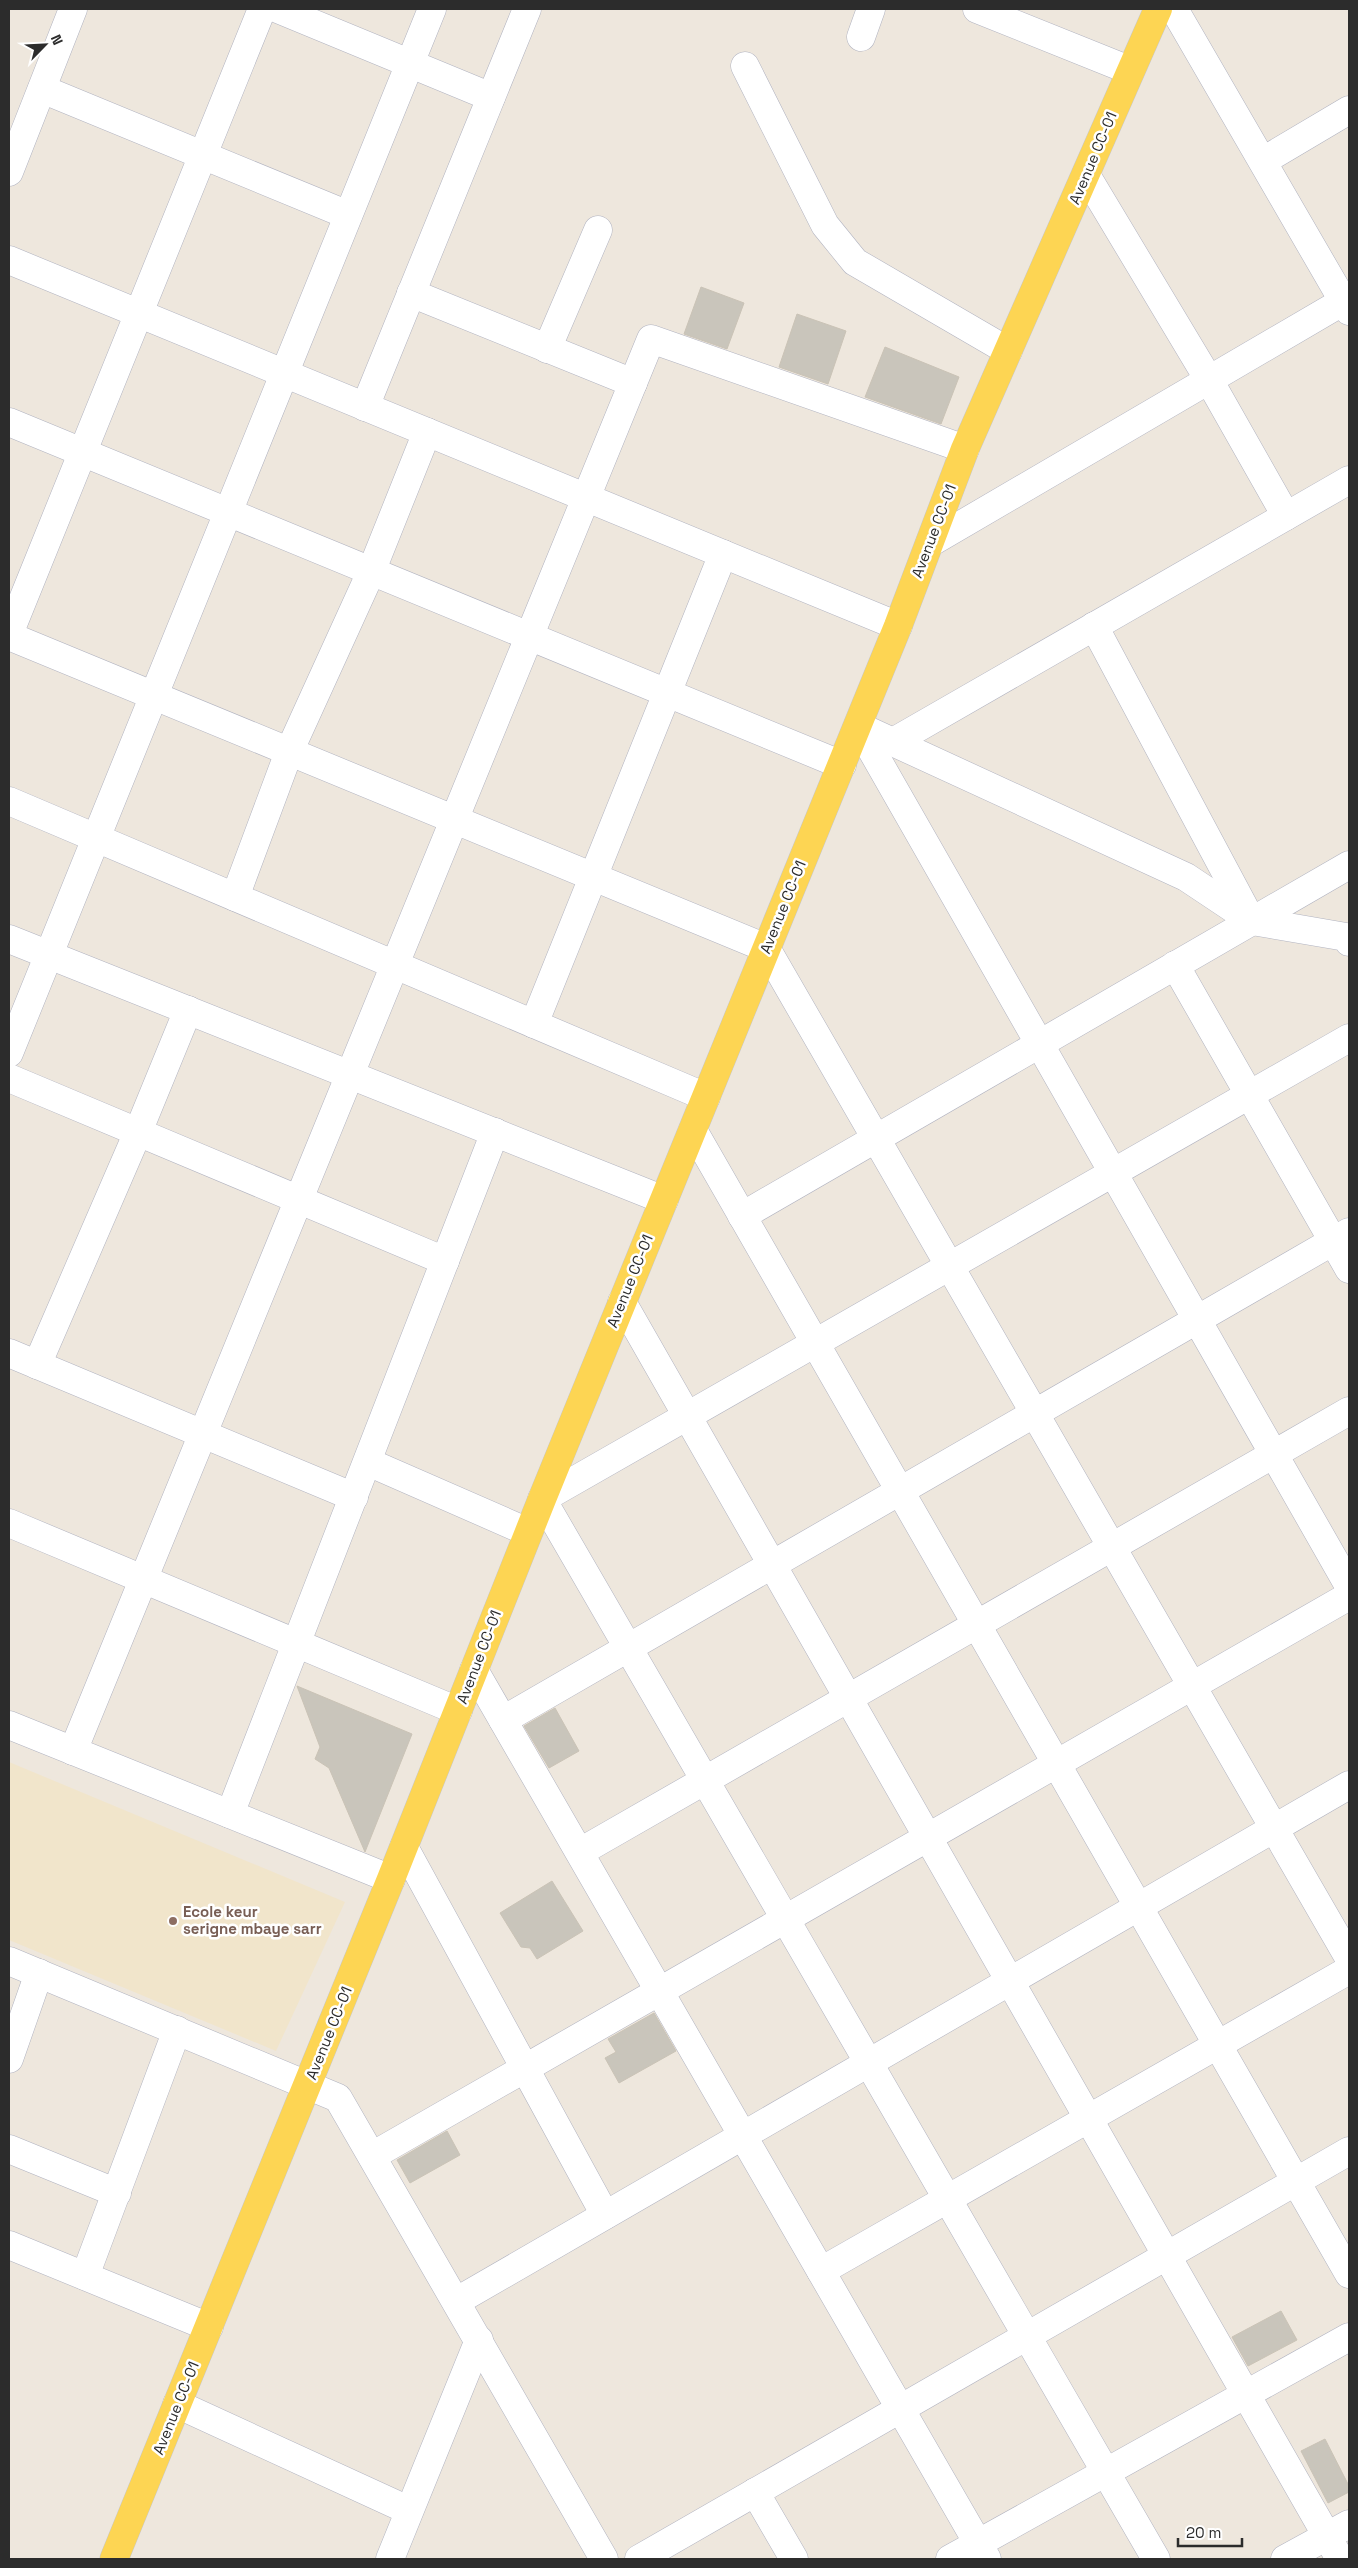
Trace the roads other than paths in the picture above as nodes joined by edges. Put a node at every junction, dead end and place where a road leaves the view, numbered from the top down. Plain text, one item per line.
1 (73, 9) edge
2 (262, 9) edge
3 (278, 9) edge
4 (432, 9) edge
5 (526, 9) edge
6 (871, 9) edge
7 (977, 9) edge
8 (1158, 9) edge
9 (1174, 9) edge
10 (1007, 15) edge
11 (861, 37) dead end
12 (410, 63) junction
13 (745, 66) dead end
14 (1129, 70) junction
15 (42, 89) junction
16 (491, 97) junction
17 (1349, 110) edge
18 (203, 155) junction
19 (1263, 161) junction
20 (9, 172) edge
21 (1086, 175) junction
22 (348, 216) junction
23 (598, 230) dead end
24 (9, 260) edge
25 (411, 293) junction
26 (1347, 303) edge
27 (139, 313) junction
28 (547, 348) junction
29 (1008, 352) junction
30 (284, 373) junction
31 (1209, 380) junction
32 (633, 383) junction
33 (365, 407) junction
34 (9, 422) edge
35 (427, 432) junction
36 (964, 449) junction
37 (82, 453) junction
38 (1347, 488) edge
39 (586, 498) junction
40 (228, 513) junction
41 (1286, 516) junction
42 (930, 543) junction
43 (723, 554) junction
44 (371, 572) junction
45 (898, 626) junction
46 (1094, 626) junction
47 (9, 635) edge
48 (529, 636) junction
49 (667, 694) junction
50 (154, 696) junction
51 (858, 726) junction
52 (893, 742) junction
53 (289, 752) junction
54 (842, 765) junction
55 (9, 800) edge
56 (454, 820) junction
57 (96, 838) junction
58 (1349, 865) edge
59 (593, 877) junction
60 (235, 897) junction
61 (1252, 921) junction
62 (9, 939) edge
63 (1349, 942) edge
64 (766, 948) junction
65 (49, 955) junction
66 (395, 965) junction
67 (1175, 965) junction
68 (188, 1010) junction
69 (534, 1024) junction
70 (1349, 1038) edge
71 (1039, 1044) junction
72 (9, 1053) edge
73 (350, 1075) junction
74 (9, 1078) edge
75 (1250, 1095) junction
76 (706, 1097) junction
77 (693, 1130) junction
78 (138, 1132) junction
79 (495, 1132) junction
80 (876, 1139) junction
81 (1113, 1173) junction
82 (299, 1200) junction
83 (664, 1200) junction
84 (742, 1216) junction
85 (1341, 1237) edge
86 (445, 1261) junction
87 (950, 1266) junction
88 (1349, 1268) edge
89 (622, 1302) junction
90 (1197, 1320) junction
91 (815, 1343) junction
92 (9, 1353) edge
93 (37, 1365) junction
94 (1349, 1411) edge
95 (1035, 1414) junction
96 (687, 1416) junction
97 (203, 1434) junction
98 (1274, 1454) junction
99 (368, 1462) junction
100 (900, 1492) junction
101 (354, 1497) junction
102 (542, 1499) junction
103 (9, 1523) edge
104 (528, 1532) junction
105 (1112, 1547) junction
106 (772, 1566) junction
107 (143, 1579) junction
108 (1349, 1586) edge
109 (1349, 1596) edge
110 (976, 1625) junction
111 (296, 1643) junction
112 (629, 1648) junction
113 (474, 1670) junction
114 (1192, 1686) junction
115 (848, 1699) junction
116 (458, 1711) junction
117 (503, 1720) junction
118 (9, 1725) edge
119 (73, 1751) junction
120 (1056, 1764) junction
121 (705, 1780) junction
122 (1349, 1785) edge
123 (230, 1814) junction
124 (1274, 1828) junction
125 (928, 1838) junction
126 (404, 1847) junction
127 (580, 1852) junction
128 (391, 1879) junction
129 (1138, 1907) junction
130 (785, 1919) junction
131 (1349, 1958) edge
132 (9, 1961) edge
133 (1349, 1970) edge
134 (39, 1973) junction
135 (1010, 1981) junction
136 (660, 1992) junction
137 (176, 2030) junction
138 (1218, 2045) junction
139 (9, 2059) edge
140 (868, 2063) junction
141 (525, 2069) junction
142 (308, 2084) junction
143 (1088, 2119) junction
144 (742, 2135) junction
145 (9, 2149) edge
146 (1349, 2151) edge
147 (372, 2156) junction
148 (1296, 2182) junction
149 (116, 2193) junction
150 (947, 2199) junction
151 (605, 2215) junction
152 (9, 2245) edge
153 (1167, 2256) junction
154 (821, 2271) junction
155 (1349, 2274) edge
156 (85, 2276) junction
157 (457, 2301) junction
158 (209, 2327) junction
159 (1027, 2336) junction
160 (1349, 2337) edge
161 (479, 2340) junction
162 (1246, 2395) junction
163 (177, 2404) junction
164 (900, 2409) junction
165 (1106, 2473) junction
166 (755, 2492) junction
167 (408, 2510) junction
168 (1338, 2530) edge
169 (983, 2552) edge
170 (114, 2559) edge
171 (390, 2559) edge
172 (604, 2559) edge
173 (638, 2559) edge
174 (794, 2559) edge
175 (950, 2559) edge
176 (1156, 2559) edge
177 (1285, 2559) edge
178 (1340, 2559) edge

1 - 15 street
2 - 18 street
3 - 12 street
4 - 12 street
5 - 16 street
6 - 11 street
7 - 10 street
8 - 14 main road, Avenue CC-01
9 - 19 street
10 - 14 street
12 - 16 street
12 - 22 street
13 - 29 street
14 - 21 main road, Avenue CC-01
15 - 18 street
15 - 20 street
16 - 25 street
17 - 19 street
18 - 22 street
18 - 27 street
19 - 26 street
21 - 29 main road, Avenue CC-01
21 - 31 street
22 - 30 street
23 - 28 street
24 - 27 street
25 - 28 street
25 - 33 street
26 - 31 street
27 - 30 street
27 - 37 street
28 - 32 street
29 - 36 main road, Avenue CC-01
30 - 33 street
30 - 40 street
31 - 41 street
31 - 42 street
32 - 36 street
32 - 39 street
33 - 35 street
34 - 37 street
35 - 39 street
35 - 44 street
36 - 42 main road, Avenue CC-01
37 - 40 street
37 - 47 street
38 - 41 street
39 - 43 street
39 - 48 street
40 - 44 street
40 - 50 street
41 - 46 street
42 - 45 main road, Avenue CC-01
43 - 45 street
43 - 49 street
44 - 48 street
44 - 53 street
45 - 51 main road, Avenue CC-01
46 - 52 street
46 - 61 street
47 - 50 street
48 - 49 street
48 - 56 street
49 - 54 street
49 - 59 street
50 - 53 street
50 - 57 street
51 - 52 street
51 - 54 main road, Avenue CC-01
51 - 71 street
52 - 61 street
53 - 56 street
53 - 60 street
54 - 64 main road, Avenue CC-01
55 - 57 street
56 - 59 street
56 - 66 street
57 - 60 street
57 - 65 street
58 - 61 street
59 - 64 street
59 - 69 street
60 - 66 street
61 - 63 street
61 - 67 street
62 - 65 street
64 - 76 main road, Avenue CC-01
64 - 80 street
65 - 68 street
65 - 72 street
66 - 69 street
66 - 73 street
67 - 71 street
67 - 75 street
68 - 73 street
68 - 78 street
69 - 76 street
70 - 75 street
71 - 80 street
71 - 81 street
73 - 79 street
73 - 82 street
74 - 78 street
75 - 81 street
75 - 85 street
76 - 77 main road, Avenue CC-01
77 - 83 main road, Avenue CC-01
77 - 84 street
78 - 82 street
78 - 93 street
79 - 83 street
79 - 86 street
80 - 84 street
80 - 87 street
81 - 87 street
81 - 90 street
82 - 86 street
82 - 97 street
83 - 89 main road, Avenue CC-01
84 - 91 street
85 - 88 street
85 - 90 street
86 - 99 street
87 - 91 street
87 - 95 street
89 - 96 street
89 - 102 main road, Avenue CC-01
90 - 95 street
90 - 98 street
91 - 96 street
91 - 100 street
92 - 93 street
93 - 97 street
94 - 98 street
95 - 100 street
95 - 105 street
96 - 102 street
96 - 106 street
97 - 101 street
97 - 107 street
98 - 105 street
98 - 108 street
99 - 101 street
99 - 104 street
100 - 106 street
100 - 110 street
101 - 111 street
102 - 104 main road, Avenue CC-01
102 - 112 street
103 - 107 street
104 - 113 main road, Avenue CC-01
105 - 110 street
105 - 114 street
106 - 112 street
106 - 115 street
107 - 111 street
107 - 119 street
109 - 114 street
110 - 115 street
110 - 120 street
111 - 116 street
111 - 123 street
112 - 117 street
112 - 121 street
113 - 116 main road, Avenue CC-01
113 - 117 street
114 - 120 street
114 - 124 street
115 - 121 street
115 - 125 street
116 - 126 main road, Avenue CC-01
117 - 127 street
118 - 119 street
119 - 123 street
120 - 125 street
120 - 129 street
121 - 127 street
121 - 130 street
122 - 124 street
123 - 128 street
124 - 129 street
124 - 131 street
125 - 130 street
125 - 135 street
126 - 128 main road, Avenue CC-01
126 - 141 street
127 - 136 street
128 - 142 main road, Avenue CC-01
129 - 135 street
129 - 138 street
130 - 136 street
130 - 140 street
132 - 134 street
133 - 138 street
134 - 137 street
134 - 139 street
135 - 140 street
135 - 143 street
136 - 141 street
136 - 144 street
137 - 142 street
137 - 149 street
138 - 143 street
138 - 148 street
140 - 144 street
140 - 150 street
141 - 147 street
141 - 151 street
142 - 147 street
142 - 158 main road, Avenue CC-01
143 - 150 street
143 - 153 street
144 - 151 street
144 - 154 street
145 - 149 street
146 - 148 street
147 - 157 street
148 - 153 street
148 - 155 street
149 - 156 street
150 - 154 street
150 - 159 street
151 - 157 street
152 - 156 street
153 - 159 street
153 - 162 street
154 - 164 street
156 - 158 street
157 - 161 street
158 - 163 main road, Avenue CC-01
159 - 164 street
159 - 165 street
160 - 162 street
161 - 167 street
161 - 172 street
162 - 165 street
162 - 168 street
163 - 167 street
163 - 170 main road, Avenue CC-01
164 - 166 street
164 - 169 street
165 - 169 street
165 - 176 street
166 - 173 street
166 - 174 street
167 - 171 street
168 - 177 street
168 - 178 street
169 - 175 street

